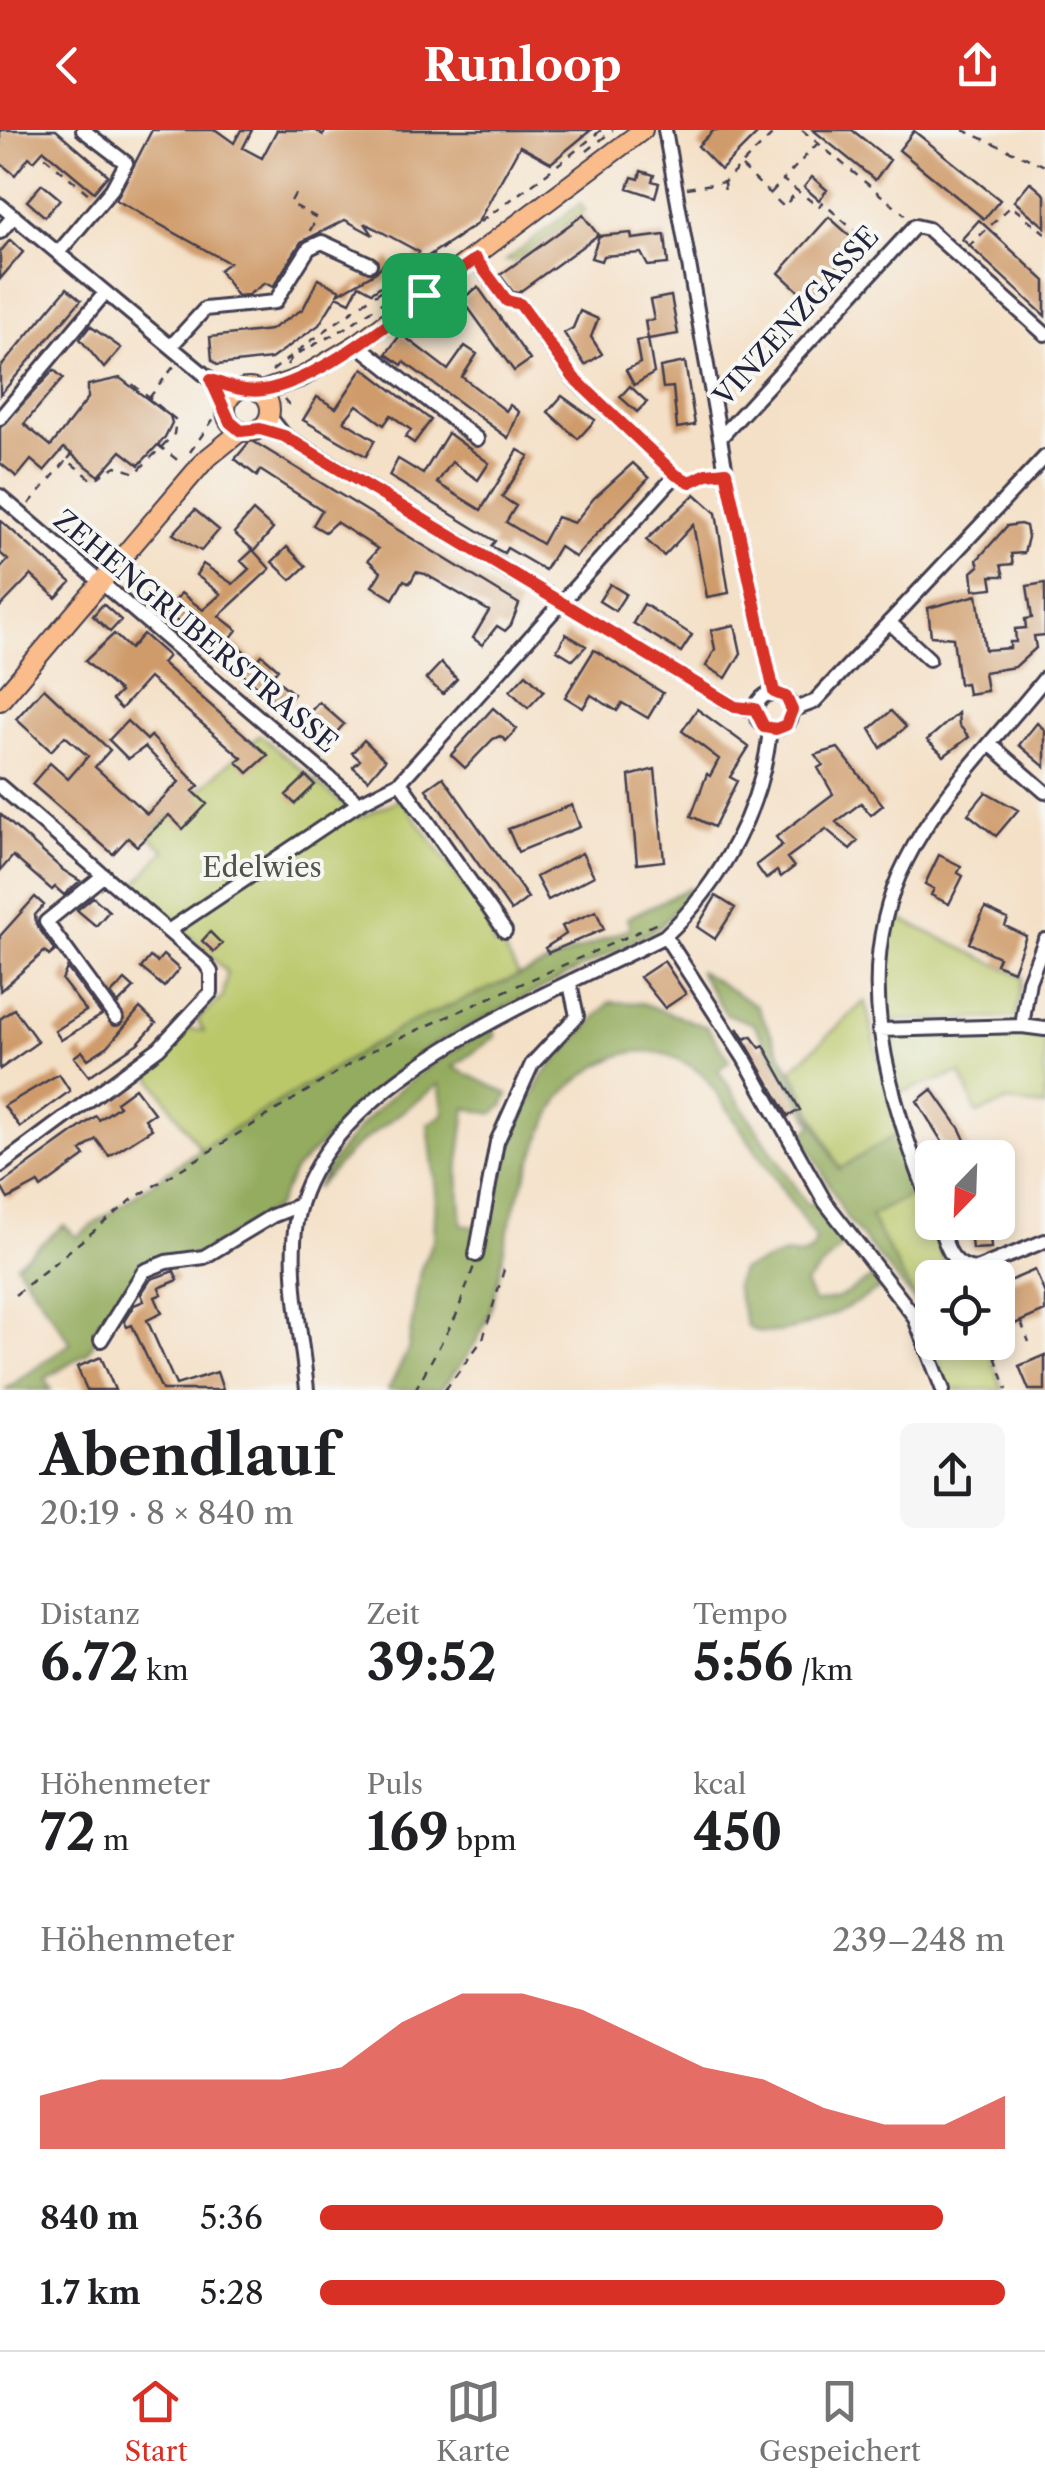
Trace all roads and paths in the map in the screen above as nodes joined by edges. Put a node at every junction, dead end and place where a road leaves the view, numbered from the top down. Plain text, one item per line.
1 (83, 130) edge
2 (601, 130) edge
3 (613, 130) edge
4 (643, 130) edge
5 (665, 130) edge
6 (777, 130) edge
7 (802, 130) edge
8 (963, 130) edge
9 (818, 144) junction
10 (45, 158) dead end
11 (573, 163) dead end
12 (740, 166) junction
13 (1045, 166) edge
14 (783, 180) junction
15 (724, 182) junction
16 (676, 190) junction
17 (798, 190) junction
18 (770, 194) junction
19 (725, 195) dead end
20 (95, 200) dead end
21 (0, 204) edge
22 (14, 216) junction
23 (910, 224) junction
24 (0, 232) edge
25 (1045, 232) edge
26 (58, 253) junction
27 (884, 257) junction
28 (959, 257) junction
29 (476, 259) junction
30 (370, 264) dead end
31 (426, 273) dead end
32 (105, 293) junction
33 (1045, 334) edge
34 (357, 344) junction
35 (171, 346) junction
36 (183, 356) junction
37 (211, 380) junction
38 (131, 383) dead end
39 (238, 390) joint
40 (149, 398) junction
41 (261, 407) junction
42 (0, 418) edge
43 (721, 437) junction
44 (477, 439) dead end
45 (78, 447) dead end
46 (160, 447) junction
47 (1045, 457) edge
48 (67, 460) junction
49 (181, 464) dead end
50 (726, 472) junction
51 (676, 475) junction
52 (0, 496) edge
53 (20, 514) junction
54 (100, 583) junction
55 (558, 604) junction
56 (889, 622) junction
57 (929, 659) dead end
58 (1045, 678) edge
59 (774, 692) junction
60 (0, 701) edge
61 (755, 709) junction
62 (792, 710) junction
63 (770, 729) junction
64 (991, 745) junction
65 (400, 782) junction
66 (0, 786) edge
67 (1045, 792) edge
68 (359, 803) junction
69 (104, 875) junction
70 (692, 910) junction
71 (168, 931) junction
72 (505, 931) dead end
73 (665, 936) junction
74 (1045, 940) edge
75 (570, 984) junction
76 (116, 1018) dead end
77 (1022, 1026) junction
78 (1045, 1029) edge
79 (879, 1030) junction
80 (915, 1164) edge
81 (0, 1166) edge
82 (300, 1206) junction
83 (945, 1240) edge
84 (1045, 1241) edge
85 (476, 1254) joint
86 (506, 1263) dead end
87 (15, 1295) dead end
88 (1021, 1322) dead end
89 (102, 1340) dead end
90 (1029, 1342) dead end
91 (996, 1360) edge
92 (307, 1390) edge
93 (414, 1390) edge
94 (446, 1390) edge
95 (943, 1390) edge
96 (1007, 1390) edge

1 - 26 street
2 - 41 path
3 - 11 path
4 - 29 main road
5 - 16 street
6 - 12 path
7 - 9 path
8 - 13 path
9 - 14 path
9 - 23 path
10 - 20 path
12 - 15 path
12 - 18 path
14 - 17 path
14 - 18 path
15 - 16 path
15 - 19 path
16 - 43 street
17 - 18 path
17 - 27 path
21 - 22 street
22 - 24 street
22 - 26 street
23 - 27 street, VINZENZGASSE
23 - 28 street
25 - 28 path
26 - 32 street
27 - 43 street, VINZENZGASSE
28 - 33 street
29 - 34 main road
29 - 51 street
30 - 35 street
31 - 41 path
32 - 35 street
32 - 42 street
34 - 41 main road
34 - 44 street
35 - 36 street
36 - 37 street
36 - 40 path
37 - 39 street
37 - 41 street
38 - 40 path
39 - 41 main road
40 - 46 path
41 - 54 main road
41 - 55 street
43 - 50 street
45 - 48 path
46 - 48 path
46 - 49 path
47 - 56 street
48 - 53 path
50 - 51 path
50 - 59 street
51 - 55 street
52 - 53 street, ZEHENGRUBERSTRASSE
53 - 54 street, ZEHENGRUBERSTRASSE
54 - 60 main road
54 - 68 street, ZEHENGRUBERSTRASSE
55 - 61 street
55 - 65 street
56 - 57 street
56 - 62 street
58 - 64 street
59 - 61 street
59 - 62 street
61 - 63 street
62 - 63 street
63 - 70 street
64 - 67 street
64 - 79 street
65 - 68 street
65 - 72 street
66 - 69 street
68 - 71 street
69 - 71 street
69 - 76 street
70 - 73 street
70 - 87 path
71 - 81 street
73 - 75 street
73 - 95 street
74 - 77 street
75 - 82 street
75 - 85 street
77 - 78 street
77 - 79 street
79 - 80 street
82 - 89 street
82 - 92 street
83 - 84 street
85 - 93 path
86 - 94 path
88 - 90 path
91 - 96 path

